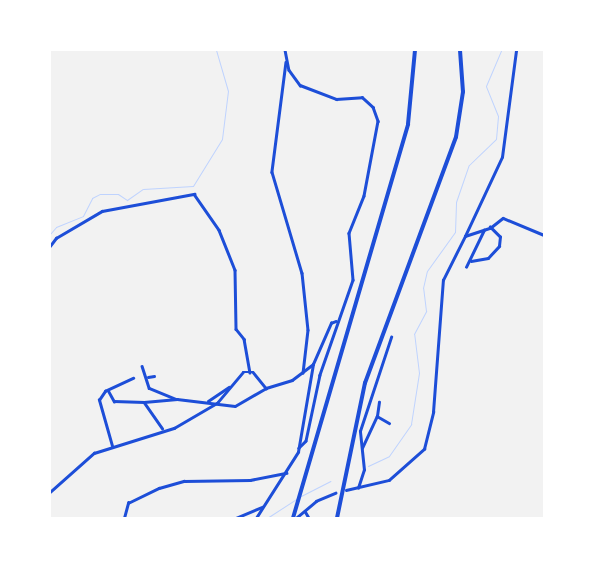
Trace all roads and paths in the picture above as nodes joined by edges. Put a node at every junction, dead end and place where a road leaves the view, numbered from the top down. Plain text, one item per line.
1 (285, 50) edge
2 (415, 50) edge
3 (460, 50) edge
4 (516, 50) edge
5 (286, 61) junction
6 (490, 227) junction
7 (484, 230) junction
8 (544, 235) edge
9 (465, 236) junction
10 (50, 246) edge
11 (471, 262) junction
12 (466, 267) dead end
13 (337, 320) junction
14 (391, 337) dead end
15 (313, 364) junction
16 (142, 366) dead end
17 (250, 372) junction
18 (303, 373) junction
19 (154, 376) dead end
20 (148, 377) junction
21 (133, 378) dead end
22 (233, 384) junction
23 (266, 388) junction
24 (108, 390) junction
25 (177, 399) junction
26 (208, 401) junction
27 (144, 402) junction
28 (379, 402) dead end
29 (217, 403) junction
30 (378, 416) junction
31 (390, 423) dead end
32 (162, 428) junction
33 (112, 446) junction
34 (298, 448) junction
35 (360, 452) junction
36 (286, 473) junction
37 (358, 488) junction
38 (346, 490) dead end
39 (50, 492) edge
40 (335, 493) dead end
41 (263, 507) junction
42 (306, 511) junction
43 (124, 518) edge
44 (236, 518) edge
45 (256, 518) edge
46 (295, 518) edge
47 (309, 518) edge
48 (337, 518) edge

1 - 5 street
2 - 46 highway
3 - 48 highway
4 - 9 street
5 - 13 street
5 - 18 street
6 - 7 street
6 - 8 street
6 - 11 street
7 - 9 street
7 - 11 street
9 - 37 street
10 - 17 street
11 - 12 street
13 - 15 street
13 - 34 street
14 - 35 street
15 - 18 street
15 - 34 street
16 - 20 street
17 - 22 street
17 - 23 street
18 - 23 street
19 - 20 street
20 - 25 street
21 - 24 street
22 - 26 street
22 - 29 street
23 - 29 street
24 - 27 street
24 - 33 street
25 - 26 street
25 - 27 street
26 - 29 street
27 - 32 street
28 - 30 street
29 - 32 street
30 - 31 street
30 - 35 street
32 - 33 street
33 - 39 street
34 - 36 street
35 - 37 street
36 - 41 street
36 - 43 street
37 - 38 street
40 - 42 street
41 - 44 street
41 - 45 street
42 - 46 street
42 - 47 street

